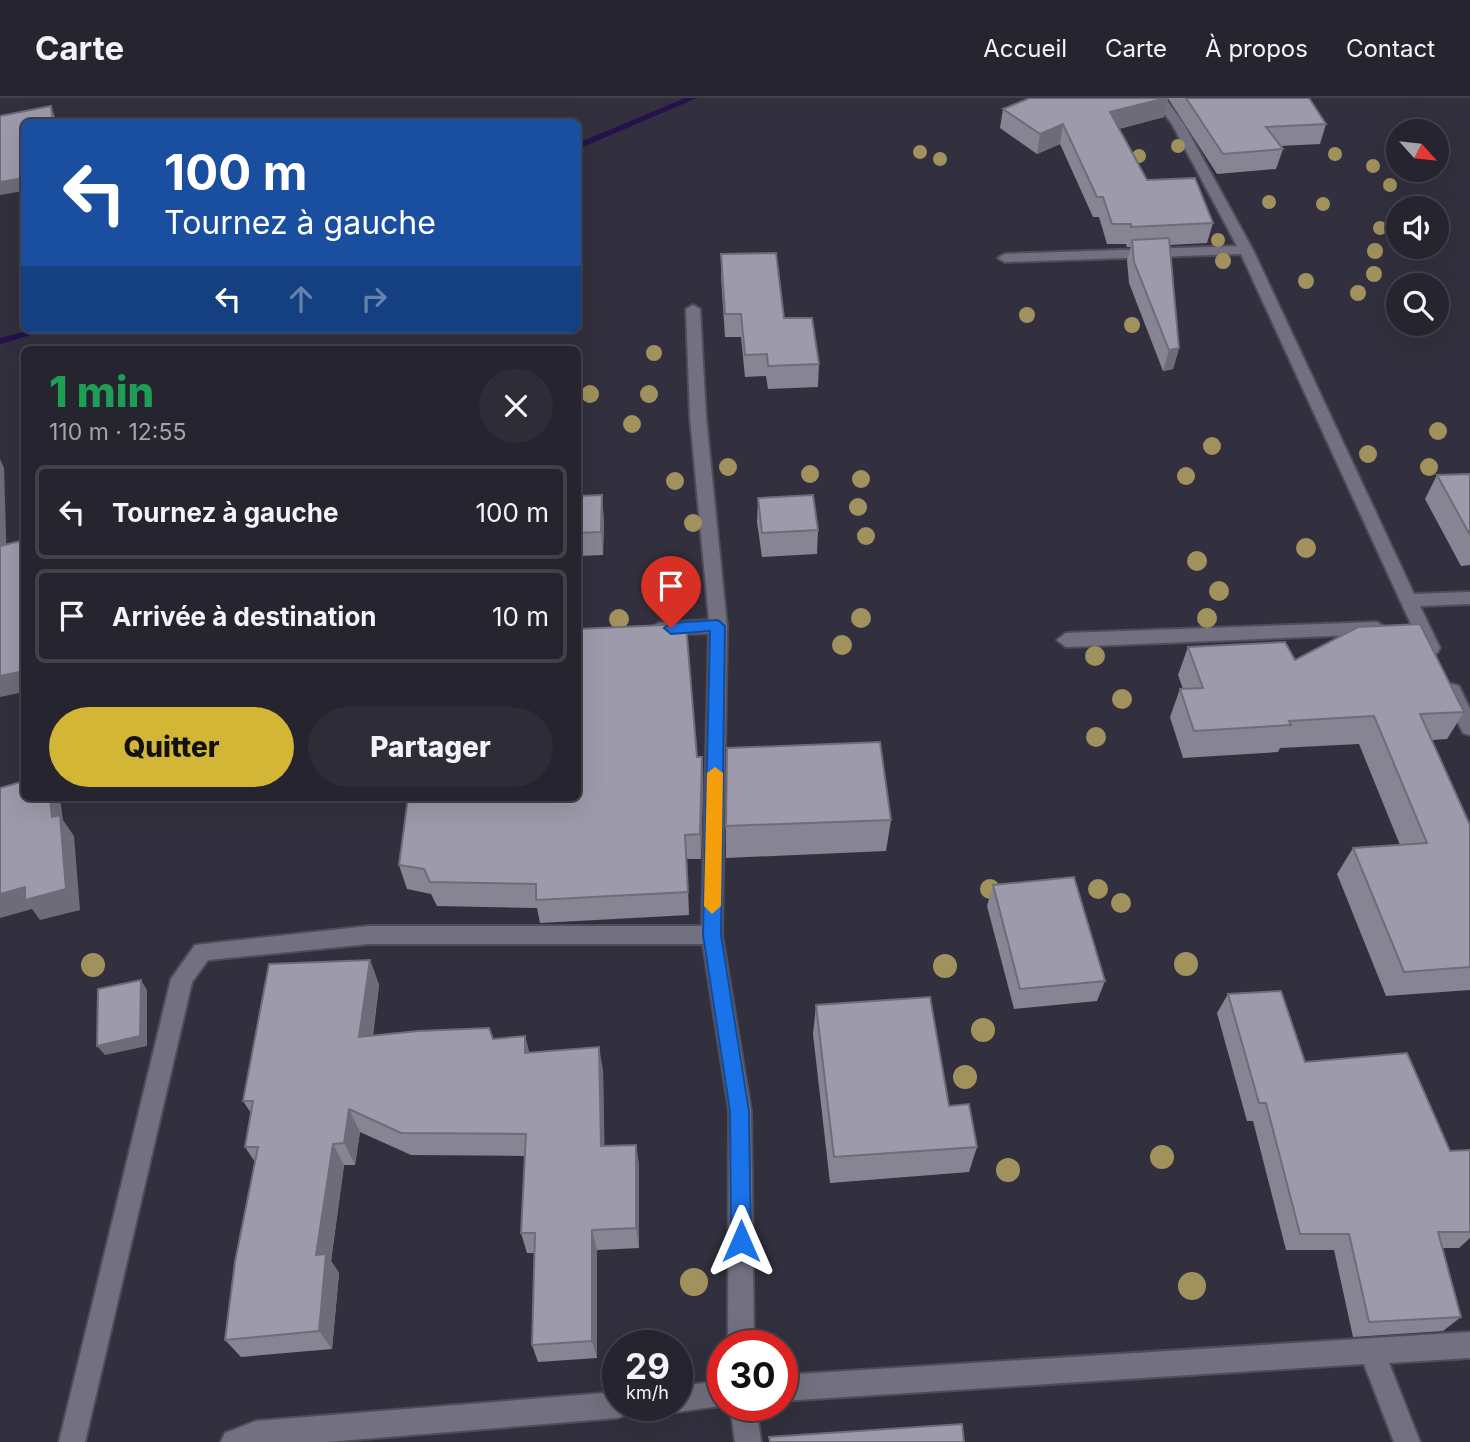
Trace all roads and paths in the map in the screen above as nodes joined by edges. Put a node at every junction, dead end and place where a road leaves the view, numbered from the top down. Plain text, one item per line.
1 (1159, 98) edge
2 (1246, 250) junction
3 (1005, 258) dead end
4 (693, 309) dead end
5 (1470, 598) edge
6 (1409, 600) junction
7 (718, 626) junction
8 (1407, 627) junction
9 (641, 630) edge
10 (1066, 640) dead end
11 (1470, 728) edge
12 (712, 935) junction
13 (741, 1330) edge
14 (1470, 1345) edge
15 (1372, 1353) junction
16 (798, 1387) edge
17 (602, 1407) edge
18 (745, 1421) edge
19 (72, 1442) edge
20 (234, 1442) edge
21 (748, 1442) edge
22 (1407, 1442) edge

1 - 2 street
2 - 3 street
2 - 6 street
4 - 7 street
5 - 6 street
6 - 8 street
7 - 9 street
7 - 12 street
8 - 10 street
8 - 11 street
12 - 13 street
12 - 19 street
14 - 15 street
15 - 16 street
15 - 22 street
17 - 20 street
18 - 21 street

